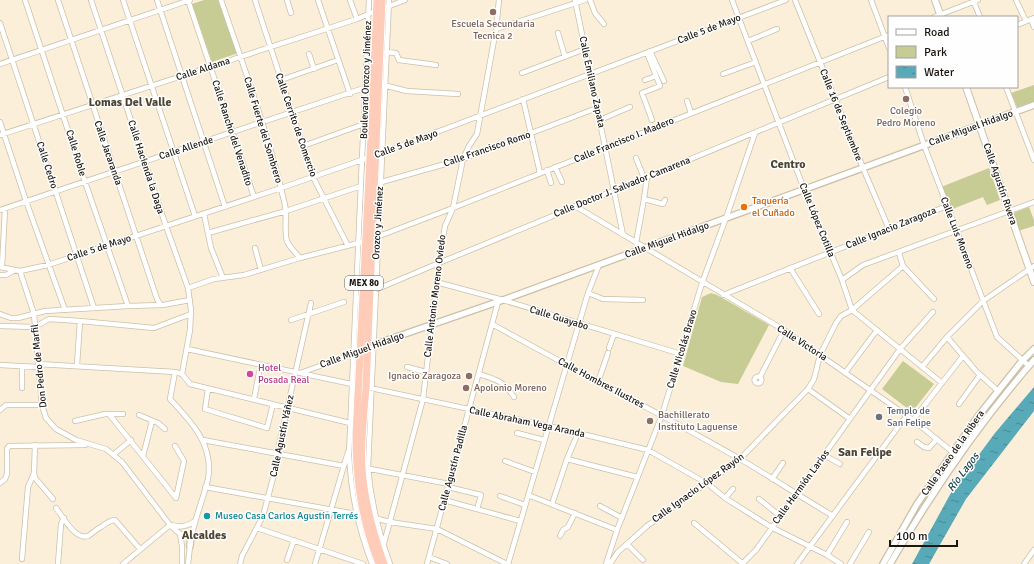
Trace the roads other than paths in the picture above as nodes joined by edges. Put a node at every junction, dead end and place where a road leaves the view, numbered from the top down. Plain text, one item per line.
1 (25, 0) edge
2 (58, 0) edge
3 (91, 0) edge
4 (123, 0) edge
5 (157, 0) edge
6 (189, 0) edge
7 (221, 0) edge
8 (255, 0) edge
9 (287, 0) edge
10 (318, 0) edge
11 (350, 0) edge
12 (369, 0) edge
13 (376, 0) edge
14 (382, 0) edge
15 (389, 0) edge
16 (405, 0) edge
17 (499, 0) edge
18 (585, 0) edge
19 (590, 0) edge
20 (732, 0) edge
21 (786, 0) edge
22 (795, 0) edge
23 (871, 0) edge
24 (935, 0) edge
25 (975, 0) edge
26 (1016, 0) edge
27 (576, 2) edge
28 (382, 9) junction
29 (160, 10) junction
30 (291, 13) dead end
31 (369, 15) junction
32 (938, 16) edge
33 (980, 16) edge
34 (739, 18) junction
35 (357, 19) junction
36 (1030, 19) edge
37 (130, 20) junction
38 (0, 23) edge
39 (604, 24) dead end
40 (1018, 25) edge
41 (1034, 27) edge
42 (327, 28) junction
43 (496, 29) junction
44 (777, 29) dead end
45 (101, 30) junction
46 (558, 33) dead end
47 (887, 36) edge
48 (72, 40) junction
49 (748, 41) junction
50 (270, 47) junction
51 (585, 49) junction
52 (42, 50) junction
53 (386, 52) junction
54 (649, 52) junction
55 (309, 54) dead end
56 (240, 57) junction
57 (565, 57) junction
58 (12, 60) junction
59 (338, 60) junction
60 (756, 62) junction
61 (820, 62) junction
62 (0, 64) edge
63 (436, 65) dead end
64 (210, 67) junction
65 (314, 69) junction
66 (522, 73) dead end
67 (590, 74) junction
68 (723, 74) dead end
69 (183, 75) junction
70 (656, 76) junction
71 (888, 77) edge
72 (281, 80) junction
73 (645, 80) dead end
74 (664, 81) dead end
75 (765, 84) junction
76 (151, 86) junction
77 (376, 86) junction
78 (905, 88) edge
79 (966, 88) edge
80 (1006, 88) edge
81 (350, 94) junction
82 (458, 94) dead end
83 (123, 96) junction
84 (523, 99) junction
85 (836, 100) junction
86 (687, 101) dead end
87 (1034, 105) edge
88 (92, 106) junction
89 (630, 107) dead end
90 (597, 108) junction
91 (1015, 112) junction
92 (292, 113) junction
93 (691, 113) junction
94 (64, 115) junction
95 (480, 116) junction
96 (600, 120) junction
97 (652, 120) dead end
98 (0, 122) edge
99 (262, 123) junction
100 (780, 123) junction
101 (364, 124) junction
102 (34, 125) junction
103 (979, 126) junction
104 (232, 132) junction
105 (755, 133) junction
106 (531, 134) junction
107 (2, 135) edge
108 (203, 142) junction
109 (924, 145) junction
110 (303, 146) junction
111 (605, 147) junction
112 (173, 152) junction
113 (376, 155) junction
114 (636, 158) dead end
115 (463, 159) junction
116 (362, 160) junction
117 (1034, 160) edge
118 (144, 161) junction
119 (555, 167) junction
120 (862, 168) junction
121 (547, 170) junction
122 (114, 172) junction
123 (540, 173) junction
124 (313, 177) junction
125 (645, 178) junction
126 (85, 182) junction
127 (562, 182) dead end
128 (377, 183) junction
129 (551, 184) dead end
130 (361, 186) junction
131 (281, 188) junction
132 (804, 189) junction
133 (56, 191) junction
134 (614, 191) junction
135 (254, 197) junction
136 (323, 199) junction
137 (644, 199) junction
138 (665, 200) dead end
139 (26, 201) junction
140 (1034, 202) edge
141 (225, 206) junction
142 (575, 206) junction
143 (947, 206) junction
144 (453, 208) junction
145 (5, 209) junction
146 (0, 210) edge
147 (286, 211) junction
148 (1009, 211) junction
149 (204, 214) junction
150 (195, 216) junction
151 (726, 218) junction
152 (166, 226) junction
153 (889, 229) junction
154 (957, 231) junction
155 (208, 233) junction
156 (624, 235) junction
157 (136, 236) junction
158 (2, 237) edge
159 (369, 240) junction
160 (636, 243) junction
161 (107, 246) junction
162 (348, 246) junction
163 (255, 248) dead end
164 (644, 248) junction
165 (830, 252) junction
166 (899, 253) junction
167 (77, 256) junction
168 (300, 258) junction
169 (438, 263) junction
170 (48, 265) junction
171 (599, 265) junction
172 (903, 266) junction
173 (1, 267) edge
174 (790, 268) junction
175 (1031, 268) edge
176 (15, 270) junction
177 (261, 270) junction
178 (20, 271) junction
179 (0, 275) edge
180 (223, 278) junction
181 (842, 280) junction
182 (436, 282) junction
183 (1034, 282) edge
184 (702, 283) junction
185 (188, 288) junction
186 (588, 293) junction
187 (366, 295) junction
188 (723, 295) junction
189 (934, 299) dead end
190 (190, 300) junction
191 (643, 300) dead end
192 (500, 301) junction
193 (983, 301) junction
194 (344, 302) dead end
195 (311, 303) dead end
196 (160, 304) junction
197 (128, 306) junction
198 (94, 308) junction
199 (65, 310) junction
200 (852, 310) junction
201 (933, 312) dead end
202 (0, 314) edge
203 (34, 314) junction
204 (191, 314) junction
205 (819, 314) dead end
206 (308, 315) junction
207 (291, 320) dead end
208 (80, 321) junction
209 (492, 324) junction
210 (579, 324) junction
211 (431, 325) junction
212 (0, 326) edge
213 (35, 327) junction
214 (784, 330) junction
215 (877, 330) junction
216 (614, 334) junction
217 (947, 337) junction
218 (187, 349) junction
219 (363, 349) junction
220 (900, 349) junction
221 (1034, 349) edge
222 (681, 354) junction
223 (820, 355) junction
224 (963, 356) junction
225 (1034, 360) edge
226 (1022, 361) junction
227 (0, 365) edge
228 (566, 365) junction
229 (22, 366) junction
230 (38, 366) junction
231 (77, 366) junction
232 (1029, 366) junction
233 (407, 367) dead end
234 (922, 367) junction
235 (175, 372) junction
236 (426, 372) junction
237 (260, 373) dead end
238 (298, 373) junction
239 (845, 373) junction
240 (182, 374) junction
241 (479, 374) junction
242 (980, 375) junction
243 (760, 377) dead end
244 (598, 382) junction
245 (942, 383) junction
246 (362, 387) junction
247 (22, 388) dead end
248 (808, 388) junction
249 (208, 389) junction
250 (870, 390) junction
251 (998, 391) junction
252 (514, 397) dead end
253 (254, 399) junction
254 (423, 400) junction
255 (273, 404) junction
256 (959, 404) dead end
257 (42, 405) junction
258 (288, 408) junction
259 (469, 409) junction
260 (0, 410) edge
261 (109, 414) junction
262 (123, 414) dead end
263 (139, 415) dead end
264 (662, 415) junction
265 (907, 415) junction
266 (850, 419) junction
267 (913, 420) junction
268 (75, 421) dead end
269 (152, 421) junction
270 (350, 423) junction
271 (549, 426) junction
272 (165, 429) dead end
273 (517, 433) dead end
274 (578, 433) junction
275 (937, 439) junction
276 (130, 440) junction
277 (203, 440) junction
278 (544, 440) junction
279 (917, 442) dead end
280 (34, 445) junction
281 (91, 445) junction
282 (175, 446) dead end
283 (349, 446) junction
284 (648, 450) junction
285 (953, 453) junction
286 (277, 454) junction
287 (824, 454) junction
288 (113, 455) junction
289 (143, 456) junction
290 (958, 456) junction
291 (567, 459) junction
292 (740, 459) junction
293 (505, 461) dead end
294 (783, 463) dead end
295 (840, 464) dead end
296 (344, 466) junction
297 (365, 468) junction
298 (535, 472) junction
299 (34, 473) junction
300 (403, 475) junction
301 (638, 477) junction
302 (772, 479) junction
303 (0, 483) edge
304 (708, 484) junction
305 (448, 486) junction
306 (205, 487) junction
307 (732, 489) dead end
308 (528, 495) junction
309 (796, 495) junction
310 (500, 496) dead end
311 (268, 498) junction
312 (725, 498) junction
313 (53, 499) dead end
314 (759, 499) dead end
315 (444, 500) junction
316 (552, 504) junction
317 (525, 505) junction
318 (478, 506) dead end
319 (600, 506) dead end
320 (56, 508) dead end
321 (331, 510) junction
322 (574, 513) junction
323 (356, 514) junction
324 (780, 516) junction
325 (833, 516) junction
326 (372, 517) junction
327 (64, 518) junction
328 (622, 518) junction
329 (195, 521) junction
330 (520, 521) junction
331 (390, 522) junction
332 (694, 522) dead end
333 (847, 522) dead end
334 (170, 525) junction
335 (772, 527) junction
336 (257, 528) junction
337 (437, 529) junction
338 (617, 530) junction
339 (869, 532) dead end
340 (180, 534) junction
341 (192, 534) junction
342 (560, 536) dead end
343 (294, 540) junction
344 (627, 544) junction
345 (190, 546) joint
346 (810, 546) junction
347 (383, 547) junction
348 (140, 549) junction
349 (319, 549) junction
350 (611, 549) junction
351 (1034, 550) edge
352 (618, 552) junction
353 (827, 555) junction
354 (429, 557) junction
355 (22, 559) dead end
356 (287, 560) dead end
357 (644, 560) dead end
358 (58, 564) edge
359 (123, 564) edge
360 (182, 564) edge
361 (188, 564) edge
362 (240, 564) edge
363 (315, 564) edge
364 (363, 564) edge
365 (372, 564) edge
366 (379, 564) edge
367 (384, 564) edge
368 (390, 564) edge
369 (427, 564) edge
370 (447, 564) edge
371 (507, 564) edge
372 (606, 564) edge
373 (610, 564) edge
374 (742, 564) edge
375 (797, 564) edge
376 (841, 564) edge
377 (850, 564) edge
378 (883, 564) edge
379 (890, 564) edge
380 (1024, 564) edge

1 - 52 street, Calle Roble
2 - 48 street, Calle Jacaranda
3 - 45 street, Calle Hacienda la Daga
4 - 37 street
5 - 29 street
6 - 29 street
6 - 64 street, Calle Rancho del Venadito
7 - 56 street, Calle Fuerte del Sombrero
8 - 50 street, Calle Cerrito de Comercio
9 - 30 street
10 - 42 street
11 - 35 street
12 - 31 street, Boulevard Orozco y Jiménez / MEX 80
13 - 28 highway, Orozco y Jiménez / MEX 80
14 - 28 highway, Orozco y Jiménez / MEX 80
15 - 28 street, Orozco y Jiménez
16 - 28 street, Calle Aldama
17 - 43 street, Calle Antonio Moreno Oviedo
18 - 27 street
19 - 39 street
20 - 34 street, Calle López Cotilla
21 - 34 street, Calle 5 de Mayo
22 - 61 street, Calle 16 de Septiembre
23 - 47 street
24 - 32 main road
25 - 32 street
25 - 33 street
26 - 36 street
27 - 43 street
27 - 51 street, Calle Emiliano Zapata
28 - 31 street, Calle Aldama
28 - 53 street, Orozco y Jiménez
28 - 77 highway, Orozco y Jiménez / MEX 80
29 - 37 street
29 - 69 street
31 - 35 street, Calle Aldama
31 - 77 street, Boulevard Orozco y Jiménez / MEX 80
34 - 49 street, Calle López Cotilla
34 - 54 street, Calle 5 de Mayo
35 - 42 street, Calle Aldama
36 - 40 street
36 - 41 street
37 - 45 street
37 - 76 street
38 - 58 street, Calle Cedro
42 - 50 street, Calle Aldama
42 - 59 street
43 - 95 street, Calle Antonio Moreno Oviedo
44 - 49 street
45 - 48 street
45 - 83 street, Calle Hacienda la Daga
46 - 57 street
47 - 61 street, Calle Francisco I. Madero
48 - 52 street
48 - 88 street, Calle Jacaranda
49 - 60 street, Calle López Cotilla
50 - 56 street, Calle Aldama
50 - 72 street, Calle Cerrito de Comercio
51 - 57 street
51 - 67 street, Calle Emiliano Zapata
52 - 58 street
52 - 94 street, Calle Roble
53 - 63 street
53 - 77 street, Orozco y Jiménez
54 - 67 street, Calle 5 de Mayo
54 - 70 street
54 - 74 street
55 - 65 street
56 - 64 street, Calle Aldama
56 - 99 street, Calle Fuerte del Sombrero
57 - 66 street
58 - 62 street
58 - 102 street, Calle Cedro
59 - 65 street
59 - 81 street
60 - 68 street
60 - 75 street, Calle López Cotilla
61 - 75 street, Calle Francisco I. Madero
61 - 85 street, Calle 16 de Septiembre
64 - 69 street, Calle Aldama
64 - 104 street, Calle Rancho del Venadito
65 - 72 street
67 - 84 street, Calle 5 de Mayo
67 - 90 street, Calle Emiliano Zapata
69 - 76 street, Calle Aldama
69 - 108 street
70 - 73 street
70 - 97 street
71 - 85 street, Calle Doctor J. Salvador Camarena
72 - 92 street, Calle Cerrito de Comercio
75 - 93 street, Calle Francisco I. Madero
75 - 100 street, Calle López Cotilla
76 - 83 street, Calle Aldama
76 - 112 street
77 - 81 street, Calle Allende
77 - 82 street
77 - 101 street, Boulevard Orozco y Jiménez / MEX 80
77 - 113 highway, Orozco y Jiménez / MEX 80
78 - 109 street, Calle Luis Moreno
79 - 103 main road, Calle Agustín Rivera
80 - 91 street
81 - 92 street, Calle Allende
83 - 88 street, Calle Aldama
83 - 118 street, Calle Hacienda la Daga
84 - 95 street, Calle 5 de Mayo
84 - 106 street
85 - 100 street, Calle Doctor J. Salvador Camarena
85 - 120 street, Calle 16 de Septiembre
86 - 93 street
87 - 91 street, Calle Miguel Hidalgo
88 - 94 street, Calle Aldama
88 - 122 street, Calle Jacaranda
89 - 96 street
90 - 96 street, Calle Emiliano Zapata
90 - 106 street, Calle Francisco Romo
91 - 103 street, Calle Miguel Hidalgo
91 - 117 street
92 - 99 street, Calle Allende
92 - 110 street, Calle Cerrito de Comercio
93 - 111 street, Calle Francisco I. Madero
94 - 102 street, Calle Aldama
94 - 126 street, Calle Roble
95 - 113 street, Calle 5 de Mayo
95 - 115 street, Calle Antonio Moreno Oviedo
96 - 111 street, Calle Emiliano Zapata
98 - 107 street
99 - 104 street, Calle Allende
99 - 131 street, Calle Fuerte del Sombrero
100 - 105 street, Calle Doctor J. Salvador Camarena
100 - 132 street, Calle López Cotilla
101 - 110 street
101 - 116 street, Boulevard Orozco y Jiménez / MEX 80
102 - 107 street, Calle Aldama
102 - 133 street, Calle Cedro
103 - 109 street, Calle Miguel Hidalgo
103 - 148 main road, Calle Agustín Rivera
104 - 108 street, Calle Allende
104 - 135 street, Calle Rancho del Venadito
105 - 125 street, Calle Doctor J. Salvador Camarena
105 - 151 street, Calle Nicolás Bravo
106 - 115 street, Calle Francisco Romo
106 - 123 street
107 - 139 street
108 - 112 street, Calle Allende
108 - 141 street
109 - 120 street, Calle Miguel Hidalgo
109 - 143 street, Calle Luis Moreno
110 - 124 street, Calle Cerrito de Comercio
111 - 119 street, Calle Francisco I. Madero
111 - 134 street, Calle Emiliano Zapata
112 - 118 street, Calle Allende
112 - 150 street
113 - 116 street, Calle 5 de Mayo
113 - 128 highway, Orozco y Jiménez / MEX 80
113 - 159 highway, Orozco y Jiménez / MEX 80
114 - 125 street
115 - 128 street, Calle Francisco Romo
115 - 144 street, Calle Antonio Moreno Oviedo
116 - 124 street, Calle 5 de Mayo
116 - 130 street, Boulevard Orozco y Jiménez / MEX 80
118 - 122 street, Calle Allende
118 - 152 street, Calle Hacienda la Daga
119 - 121 street, Calle Francisco I. Madero
119 - 127 street
120 - 132 street, Calle Miguel Hidalgo
120 - 153 street, Calle 16 de Septiembre
121 - 123 street, Calle Francisco I. Madero
121 - 129 street
122 - 126 street, Calle Allende
122 - 157 street, Calle Jacaranda
123 - 144 street, Calle Francisco I. Madero
124 - 131 street, Calle 5 de Mayo
124 - 136 street, Calle Cerrito de Comercio
125 - 134 street, Calle Doctor J. Salvador Camarena
125 - 137 street
126 - 133 street, Calle Allende
126 - 161 street, Calle Roble
128 - 159 highway, Orozco y Jiménez / MEX 80
130 - 136 street
130 - 159 street, Boulevard Orozco y Jiménez / MEX 80
131 - 135 street, Calle 5 de Mayo
131 - 147 street, Calle Fuerte del Sombrero
132 - 151 street, Calle Miguel Hidalgo
132 - 165 street, Calle López Cotilla
133 - 139 street, Calle Allende
133 - 167 street, Calle Cedro
134 - 142 street, Calle Doctor J. Salvador Camarena
134 - 156 street, Calle Emiliano Zapata
135 - 141 street, Calle 5 de Mayo
136 - 147 street
136 - 162 street, Calle Cerrito de Comercio
137 - 138 street
137 - 160 street
139 - 145 street, Calle Allende
139 - 170 street
140 - 148 street
141 - 149 street, Calle 5 de Mayo
142 - 156 street, Calle Victoria
142 - 169 street, Calle Doctor J. Salvador Camarena
143 - 153 street, Calle Ignacio Zaragoza
143 - 154 street, Calle Luis Moreno
144 - 159 street, Calle Francisco I. Madero
144 - 169 street, Calle Antonio Moreno Oviedo
145 - 146 street, Calle Allende
145 - 158 street
147 - 155 street
147 - 168 street, Calle Fuerte del Sombrero
148 - 154 street
148 - 175 main road, Calle Agustín Rivera
149 - 150 street, Calle 5 de Mayo
149 - 155 street
150 - 152 street, Calle 5 de Mayo
151 - 164 street, Calle Miguel Hidalgo
151 - 184 street, Calle Nicolás Bravo
152 - 157 street, Calle 5 de Mayo
152 - 185 street, Calle Hacienda la Daga
153 - 165 street, Calle Ignacio Zaragoza
154 - 166 street
154 - 193 street, Calle Luis Moreno
155 - 180 street
156 - 160 street, Calle Victoria
157 - 161 street, Calle 5 de Mayo
157 - 196 street, Calle Jacaranda
158 - 173 street
159 - 162 street, Calle Francisco I. Madero
159 - 187 highway, Orozco y Jiménez / MEX 80
159 - 187 street, Boulevard Orozco y Jiménez / MEX 80
160 - 164 street, Calle Victoria
161 - 167 street, Calle 5 de Mayo
161 - 197 street, Calle Roble
162 - 168 street, Calle Francisco I. Madero
163 - 177 street
164 - 171 street, Calle Miguel Hidalgo
164 - 184 street, Calle Victoria
165 - 174 street, Calle Ignacio Zaragoza
165 - 181 street, Calle López Cotilla
166 - 172 street
166 - 181 street
167 - 170 street, Calle 5 de Mayo
167 - 198 street, Calle Cedro
168 - 177 street, Calle Francisco I. Madero
169 - 182 street, Calle Antonio Moreno Oviedo
169 - 187 street, Calle Doctor J. Salvador Camarena
170 - 178 street, Calle 5 de Mayo
170 - 199 street
171 - 186 street
171 - 192 street, Calle Miguel Hidalgo
172 - 189 street
172 - 200 street, Calle Ignacio López Rayón
173 - 176 street
174 - 188 street, Calle Ignacio Zaragoza
174 - 205 street
175 - 183 main road, Calle Agustín Rivera
175 - 193 street
176 - 178 street
176 - 179 street
177 - 180 street, Calle Francisco I. Madero
178 - 203 street, Don Pedro de Marfil
180 - 185 street, Calle Francisco I. Madero
181 - 200 street, Calle López Cotilla
182 - 192 street, Calle Guayabo
182 - 211 street, Calle Antonio Moreno Oviedo
184 - 188 street, Calle Victoria
184 - 222 street, Calle Nicolás Bravo
185 - 190 street, Calle Hacienda la Daga
186 - 191 street
186 - 210 street
187 - 219 highway, Orozco y Jiménez / MEX 80
187 - 219 street, Boulevard Orozco y Jiménez / MEX 80
188 - 214 street, Calle Victoria
190 - 196 street
190 - 204 street, Calle Hacienda la Daga
192 - 209 street, Calle Agustín Padilla
192 - 210 street, Calle Guayabo
192 - 211 street, Calle Miguel Hidalgo
193 - 217 street
193 - 226 street, Calle Luis Moreno
194 - 206 street
195 - 206 street, Calle Agustín Yáñez
196 - 197 street
197 - 198 street
198 - 199 street
199 - 203 street
200 - 215 street
200 - 223 street, Calle Ignacio López Rayón
201 - 220 street, Calle Hermión Larios
202 - 203 street
203 - 213 street, Don Pedro de Marfil
204 - 208 street
204 - 218 street, Calle Hacienda la Daga
206 - 207 street
206 - 238 street, Calle Agustín Yáñez
208 - 213 street
208 - 231 street
209 - 228 street, Calle Hombres Ilustres
209 - 241 street, Calle Agustín Padilla
210 - 216 street, Calle Guayabo
210 - 228 street
211 - 219 street, Calle Miguel Hidalgo
211 - 236 street, Calle Antonio Moreno Oviedo
212 - 213 street
213 - 230 street, Don Pedro de Marfil
214 - 223 street, Calle Victoria
214 - 243 street
215 - 220 street
215 - 239 street
216 - 222 street, Calle Guayabo
216 - 244 street
217 - 224 street
217 - 234 street
218 - 238 street, Calle Abraham Vega Aranda
218 - 240 street, Calle Hacienda la Daga
219 - 238 street, Calle Miguel Hidalgo
219 - 246 highway, Orozco y Jiménez / MEX 80
219 - 246 street, Boulevard Orozco y Jiménez / MEX 80
220 - 234 street
220 - 250 street, Calle Hermión Larios
221 - 226 street, Calle Paseo de la Ribera
222 - 264 street, Calle Nicolás Bravo
223 - 239 street, Calle Victoria
223 - 248 street, Calle Ignacio López Rayón
224 - 242 street
224 - 245 street
225 - 232 street, Calle Paseo de la Ribera
226 - 232 street, Calle Luis Moreno
226 - 251 street, Calle Paseo de la Ribera
227 - 229 street
228 - 244 street, Calle Hombres Ilustres
228 - 271 street
229 - 230 street
229 - 247 street
230 - 231 street
230 - 257 street, Don Pedro de Marfil
231 - 235 street
232 - 290 street, Calle Paseo de la Ribera
233 - 236 street
234 - 245 street
235 - 240 street
235 - 277 street
236 - 254 street, Calle Antonio Moreno Oviedo
237 - 253 street
238 - 246 street, Calle Abraham Vega Aranda
238 - 258 street, Calle Agustín Yáñez
239 - 250 street, Calle Victoria
240 - 249 street
241 - 252 street
241 - 259 street, Calle Agustín Padilla
242 - 251 street
242 - 256 street
244 - 264 street, Calle Hombres Ilustres
245 - 267 street
246 - 254 street, Calle Abraham Vega Aranda
246 - 270 street, Boulevard Orozco y Jiménez / MEX 80
246 - 297 highway, Orozco y Jiménez / MEX 80
246 - 366 highway, Orozco y Jiménez / MEX 80
248 - 266 street
248 - 292 street, Calle Ignacio López Rayón
249 - 253 street
249 - 255 street
250 - 265 street, Calle Victoria
250 - 266 street, Calle Hermión Larios
251 - 285 street, Calle Paseo de la Ribera
253 - 255 street
254 - 259 street, Calle Abraham Vega Aranda
254 - 300 street, Calle Antonio Moreno Oviedo
255 - 258 street
257 - 260 street
257 - 281 street, Don Pedro de Marfil
258 - 270 street
258 - 286 street, Calle Agustín Yáñez
259 - 271 street, Calle Abraham Vega Aranda
259 - 305 street, Calle Agustín Padilla
261 - 262 street
261 - 268 street
261 - 276 street
263 - 269 street
264 - 284 street, Calle Nicolás Bravo
264 - 292 street, Calle Hombres Ilustres
265 - 267 street, Calle Victoria
265 - 325 street
266 - 287 street, Calle Hermión Larios
267 - 275 street, Calle Victoria
269 - 272 street
269 - 289 street
270 - 283 street, Boulevard Orozco y Jiménez / MEX 80
271 - 274 street, Calle Abraham Vega Aranda
271 - 278 street
273 - 278 street
274 - 284 street, Calle Abraham Vega Aranda
274 - 291 street
275 - 279 street
275 - 285 street, Calle Victoria
276 - 288 street
276 - 289 street
277 - 286 street
277 - 306 street
278 - 298 street
280 - 281 street
280 - 299 street
280 - 303 street
281 - 288 street, Don Pedro de Marfil
282 - 289 street
283 - 296 street
283 - 323 street, Boulevard Orozco y Jiménez / MEX 80
284 - 301 street, Calle Nicolás Bravo
284 - 304 street, Calle Abraham Vega Aranda
285 - 290 street, Calle Victoria
285 - 378 street, Calle Paseo de la Ribera
286 - 296 street
286 - 311 street, Calle Agustín Yáñez
287 - 295 street
287 - 309 street, Calle Hermión Larios
288 - 334 street, Don Pedro de Marfil
290 - 379 street, Calle Paseo de la Ribera
291 - 301 street
291 - 316 street
292 - 302 street, Calle Hombres Ilustres
292 - 304 street, Calle Ignacio López Rayón
293 - 298 street
294 - 302 street
296 - 321 street
297 - 300 street
297 - 326 highway, Orozco y Jiménez / MEX 80
298 - 308 street
299 - 313 street
299 - 355 street
300 - 305 street
300 - 331 street, Calle Antonio Moreno Oviedo
301 - 328 street, Calle Nicolás Bravo
302 - 309 street, Calle Hombres Ilustres
304 - 312 street, Calle Abraham Vega Aranda
304 - 344 street, Calle Ignacio López Rayón
305 - 315 street, Calle Agustín Padilla
305 - 318 street
306 - 311 street
306 - 329 street
307 - 312 street
308 - 316 street
308 - 317 street
309 - 324 street, Calle Hermión Larios
309 - 325 street, Calle Hombres Ilustres
310 - 317 street
311 - 321 street
311 - 336 street, Calle Agustín Yáñez
312 - 335 street, Calle Abraham Vega Aranda
314 - 324 street
315 - 330 street
315 - 337 street, Calle Agustín Padilla
316 - 322 street
317 - 330 street
319 - 328 street
320 - 327 street
321 - 323 street
321 - 349 street
322 - 338 street
322 - 342 street
323 - 365 street, Boulevard Orozco y Jiménez / MEX 80
324 - 335 street, Calle Hermión Larios
325 - 346 street
326 - 331 street
326 - 347 street, Orozco y Jiménez
326 - 367 highway, Orozco y Jiménez / MEX 80
327 - 348 street
327 - 358 street
328 - 338 street, Calle Nicolás Bravo
329 - 334 street
329 - 341 street
330 - 371 street
331 - 337 street
331 - 347 street, Calle Antonio Moreno Oviedo
332 - 374 street
333 - 353 street
334 - 340 street, Don Pedro de Marfil
334 - 348 street
335 - 346 street, Calle Abraham Vega Aranda
335 - 374 street, Calle Hermión Larios
336 - 343 street
336 - 362 street, Calle Agustín Yáñez
337 - 354 street, Calle Agustín Padilla
337 - 371 street
338 - 350 street, Calle Nicolás Bravo
339 - 377 street
340 - 341 street
340 - 360 street
341 - 345 street
343 - 349 street
343 - 356 street
344 - 352 street, Calle Ignacio López Rayón
344 - 357 street
345 - 361 street
346 - 353 street, Calle Abraham Vega Aranda
346 - 375 street
347 - 368 street, Orozco y Jiménez
348 - 359 street
349 - 363 street
349 - 364 street
350 - 352 street
350 - 372 street, Calle Nicolás Bravo
351 - 380 street
352 - 373 street, Calle Ignacio López Rayón
353 - 376 street, Calle Abraham Vega Aranda
354 - 369 street, Calle Agustín Padilla
354 - 370 street

